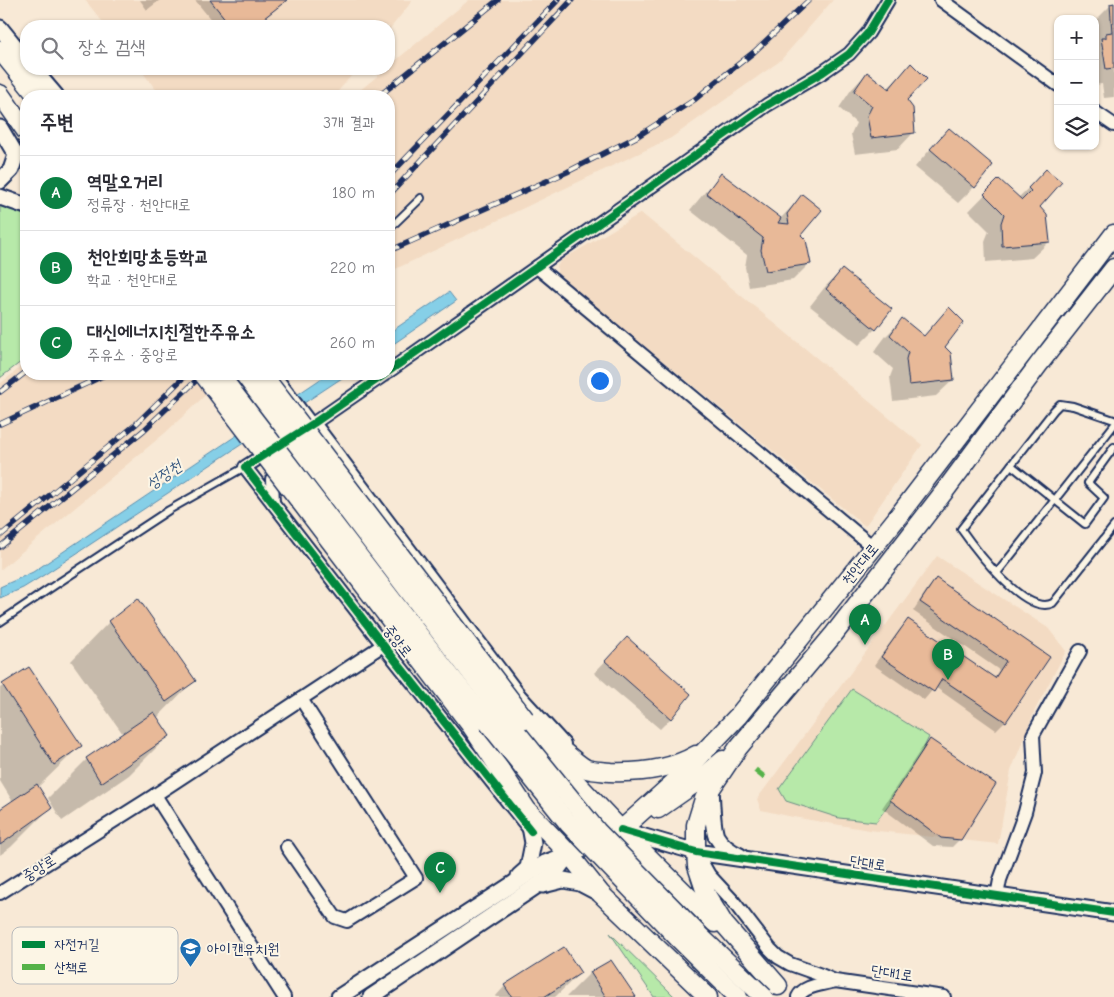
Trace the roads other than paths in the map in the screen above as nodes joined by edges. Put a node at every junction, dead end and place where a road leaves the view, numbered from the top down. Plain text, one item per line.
1 (888, 0) edge
2 (941, 0) edge
3 (0, 28) edge
4 (0, 50) edge
5 (20, 53) edge
6 (38, 75) edge
7 (1054, 82) edge
8 (31, 90) edge
9 (51, 90) edge
10 (0, 93) edge
11 (1099, 115) edge
12 (20, 118) edge
13 (20, 122) edge
14 (1114, 125) edge
15 (0, 128) edge
16 (0, 181) edge
17 (0, 197) edge
18 (421, 198) dead end
19 (20, 204) edge
20 (395, 223) edge
21 (1114, 234) edge
22 (537, 267) junction
23 (1114, 268) edge
24 (395, 367) edge
25 (208, 380) edge
26 (224, 380) edge
27 (249, 380) edge
28 (267, 380) edge
29 (281, 380) edge
30 (376, 380) edge
31 (1114, 420) edge
32 (314, 424) junction
33 (1114, 425) edge
34 (1114, 447) edge
35 (293, 455) junction
36 (338, 455) junction
37 (1011, 465) junction
38 (245, 467) junction
39 (1055, 500) junction
40 (273, 503) junction
41 (1114, 526) edge
42 (873, 547) junction
43 (997, 573) junction
44 (0, 622) edge
45 (383, 645) junction
46 (1080, 651) dead end
47 (301, 700) junction
48 (525, 719) junction
49 (738, 748) junction
50 (706, 750) junction
51 (586, 768) junction
52 (711, 788) junction
53 (155, 795) junction
54 (527, 810) junction
55 (621, 830) junction
56 (531, 831) junction
57 (287, 847) dead end
58 (696, 852) junction
59 (569, 854) junction
60 (746, 859) junction
61 (534, 888) junction
62 (503, 891) junction
63 (0, 893) edge
64 (601, 894) junction
65 (997, 896) junction
66 (1114, 913) edge
67 (835, 981) junction
68 (784, 991) edge
69 (284, 997) edge
70 (339, 997) edge
71 (371, 997) edge
72 (708, 997) edge
73 (738, 997) edge
74 (764, 997) edge
75 (798, 997) edge
76 (944, 997) edge

1 - 22 street
2 - 7 street
3 - 5 street
4 - 8 main road
6 - 9 street
10 - 12 main road
10 - 13 main road
11 - 14 street
15 - 16 street
17 - 19 street
18 - 20 lane
21 - 42 main road, 천안대로
22 - 24 street
22 - 42 street
23 - 49 main road, 천안대로
25 - 54 main road, bridge
26 - 73 main road, bridge
27 - 74 main road, bridge
28 - 48 main road, bridge
29 - 32 lane
30 - 32 street
31 - 37 lane
32 - 35 street
32 - 36 street
32 - 38 street
33 - 39 lane
34 - 39 lane
35 - 36 street
35 - 40 street
36 - 51 street
37 - 39 lane
37 - 43 lane
38 - 40 street, 중앙로
38 - 44 lane
39 - 43 lane
40 - 45 street, 중앙로
41 - 43 lane
42 - 50 main road, 천안대로
45 - 47 street, 중앙로
45 - 56 street, 중앙로
46 - 65 street
47 - 53 street, 중앙로
47 - 57 street
48 - 51 main road
48 - 55 main road
49 - 52 main road
49 - 55 main road
50 - 51 main road
50 - 55 main road, 천안대로
52 - 58 main road
52 - 60 street
53 - 63 street, 중앙로
53 - 69 street
54 - 56 street
54 - 59 main road
55 - 58 street, 단대로
55 - 59 main road, 천안대로
55 - 68 main road
56 - 62 street
58 - 60 street, 단대로
58 - 67 street
58 - 68 main road
59 - 61 street
59 - 62 street
59 - 64 main road
60 - 65 street, 단대로
61 - 64 street
61 - 71 street
62 - 70 street
64 - 72 main road
65 - 66 street, 단대로
67 - 75 street
67 - 76 street, 단대1로

